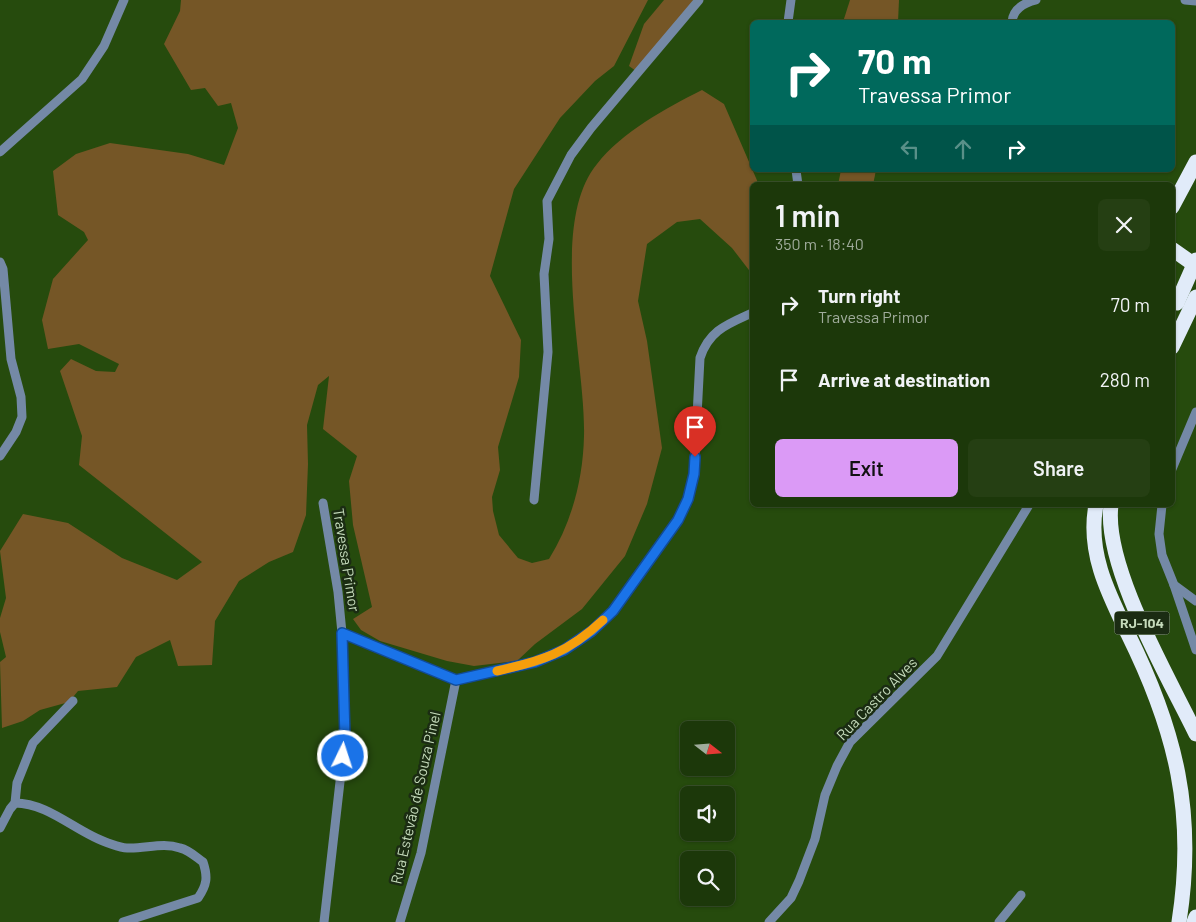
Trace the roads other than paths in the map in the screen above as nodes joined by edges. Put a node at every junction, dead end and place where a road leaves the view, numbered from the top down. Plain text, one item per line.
1 (124, 0) edge
2 (699, 0) edge
3 (790, 0) edge
4 (1036, 0) edge
5 (1185, 0) edge
6 (1196, 1) edge
7 (788, 20) edge
8 (1013, 20) edge
9 (0, 152) edge
10 (1196, 162) edge
11 (1175, 200) edge
12 (1175, 251) edge
13 (1196, 260) edge
14 (0, 262) edge
15 (1196, 266) edge
16 (1184, 306) edge
17 (750, 314) edge
18 (1175, 337) edge
19 (1196, 412) edge
20 (0, 456) edge
21 (1175, 463) edge
22 (534, 500) dead end
23 (323, 503) dead end
24 (1028, 507) edge
25 (1096, 507) edge
26 (1111, 507) edge
27 (1162, 507) edge
28 (1174, 585) junction
29 (1196, 601) edge
30 (342, 633) junction
31 (1196, 650) edge
32 (456, 680) junction
33 (73, 702) dead end
34 (1196, 734) edge
35 (15, 803) junction
36 (0, 828) edge
37 (1021, 894) dead end
38 (1196, 917) edge
39 (123, 922) edge
40 (324, 922) edge
41 (400, 922) edge
42 (769, 922) edge
43 (999, 922) edge
44 (1179, 922) edge
45 (1194, 922) edge

1 - 9 street
2 - 22 street
3 - 7 street
4 - 8 street
5 - 6 street
10 - 11 highway
12 - 15 highway
13 - 16 highway, bridge
14 - 20 street
16 - 18 highway
17 - 32 street
19 - 21 street
23 - 30 street, Travessa Primor
24 - 42 street, Rua Castro Alves
25 - 44 highway, RJ-104
26 - 34 highway, RJ-104
27 - 28 street
28 - 29 street
28 - 31 street
30 - 32 street, Travessa Primor
30 - 40 street
32 - 41 street, Rua Estevão de Souza Pinel
33 - 35 street
35 - 36 street
35 - 39 street
37 - 43 street
38 - 45 highway

